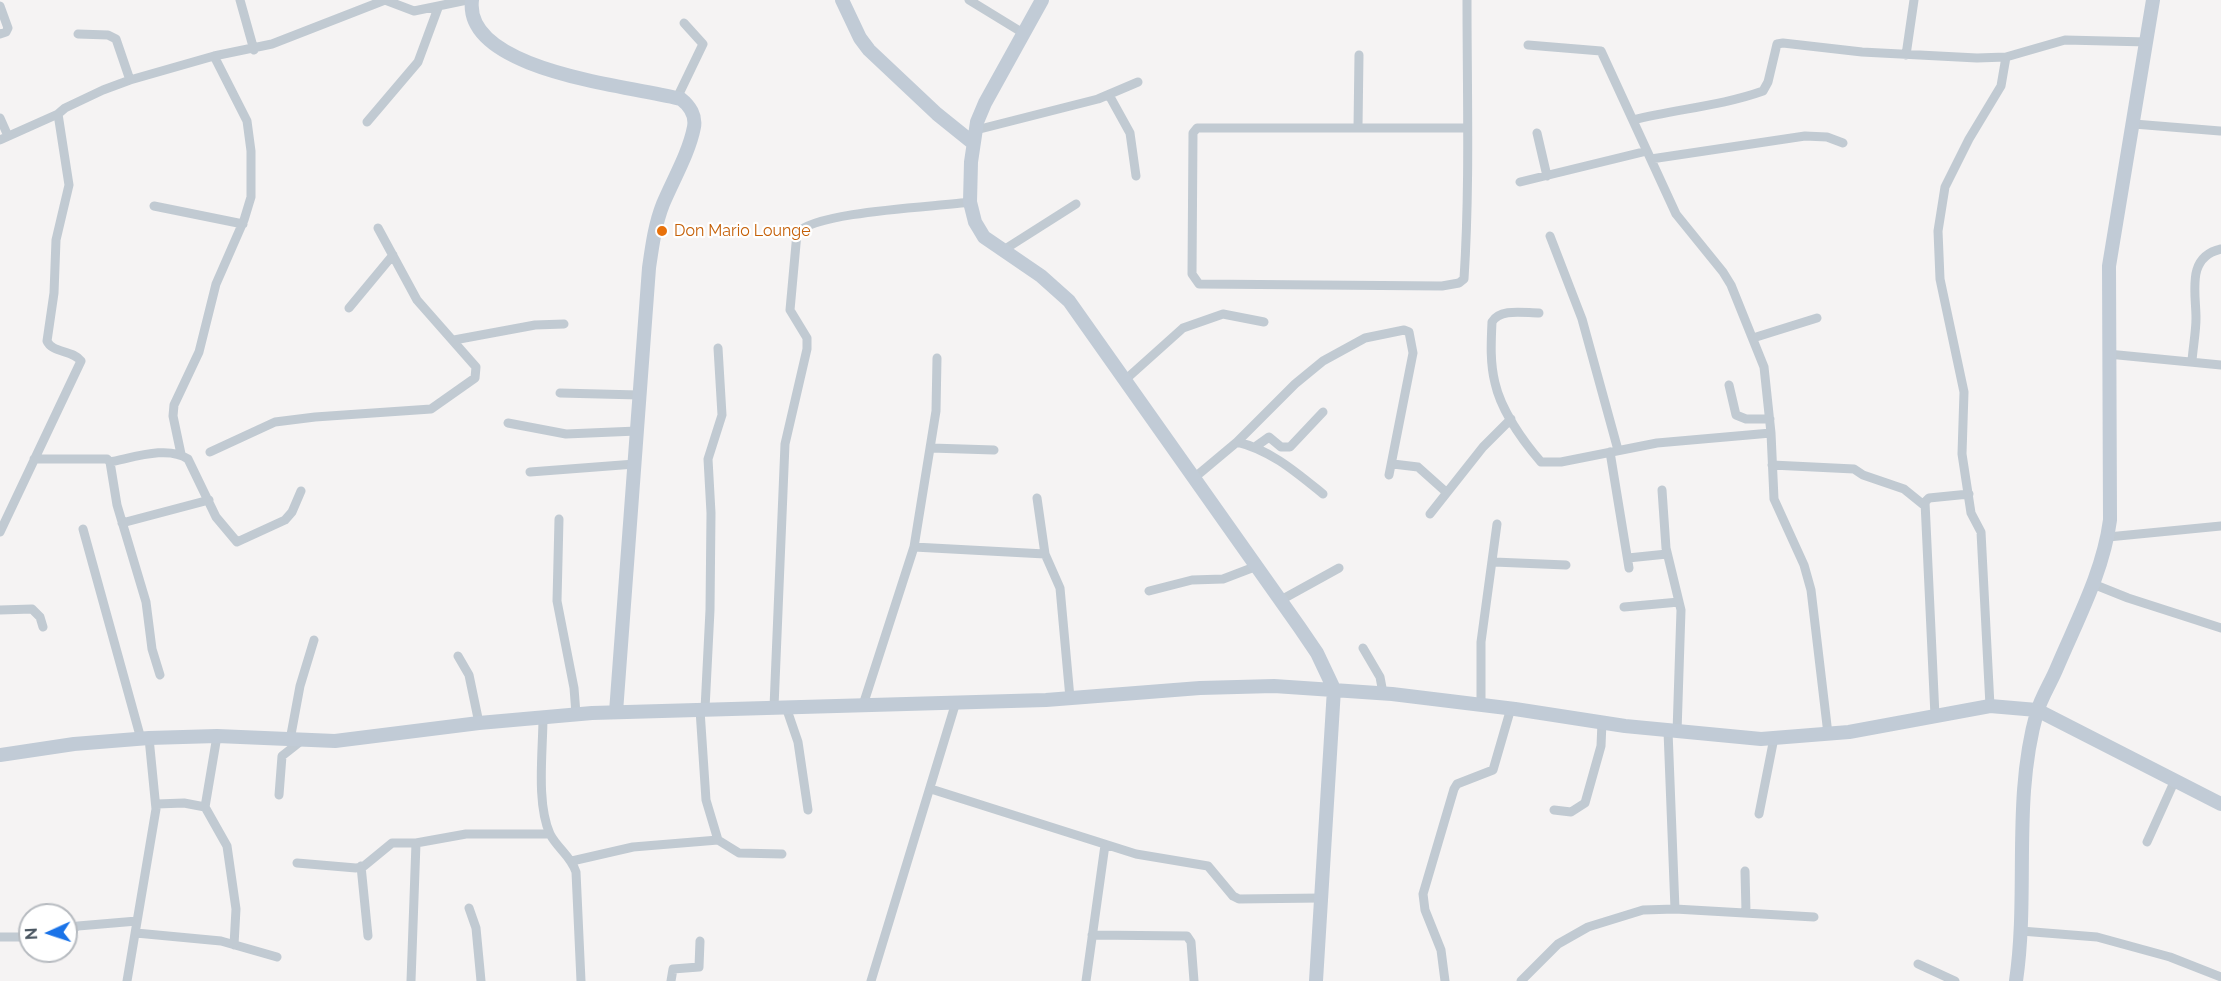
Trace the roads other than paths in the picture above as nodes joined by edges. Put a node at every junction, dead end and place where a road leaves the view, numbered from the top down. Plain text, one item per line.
1 (240, 0) edge
2 (385, 0) edge
3 (467, 0) edge
4 (472, 0) edge
5 (842, 0) edge
6 (969, 0) edge
7 (1042, 0) edge
8 (1467, 0) edge
9 (1914, 0) edge
10 (2153, 0) edge
11 (0, 6) edge
12 (438, 8) junction
13 (684, 23) dead end
14 (1023, 33) junction
15 (0, 34) edge
16 (78, 34) dead end
17 (2148, 42) junction
18 (1528, 45) dead end
19 (254, 50) junction
20 (1359, 55) dead end
21 (1906, 55) junction
22 (214, 56) junction
23 (2006, 57) junction
24 (130, 80) junction
25 (1138, 82) dead end
26 (1108, 95) junction
27 (677, 98) junction
28 (58, 114) junction
29 (0, 118) edge
30 (1633, 120) junction
31 (368, 122) dead end
32 (2134, 124) junction
33 (1358, 128) junction
34 (1467, 128) junction
35 (2220, 131) edge
36 (1537, 133) dead end
37 (974, 136) junction
38 (4, 138) edge
39 (1843, 143) dead end
40 (1649, 155) junction
41 (1136, 176) dead end
42 (1547, 176) junction
43 (1520, 182) dead end
44 (970, 202) junction
45 (1076, 204) dead end
46 (154, 206) dead end
47 (243, 224) junction
48 (378, 228) dead end
49 (1550, 236) dead end
50 (2221, 249) edge
51 (1002, 251) junction
52 (393, 255) junction
53 (349, 308) dead end
54 (1539, 313) dead end
55 (1817, 318) dead end
56 (1264, 322) dead end
57 (564, 324) dead end
58 (1753, 338) junction
59 (454, 340) junction
60 (718, 348) dead end
61 (2108, 354) junction
62 (937, 358) dead end
63 (2192, 361) junction
64 (2221, 365) edge
65 (1125, 380) junction
66 (1729, 385) dead end
67 (560, 393) dead end
68 (639, 395) junction
69 (1323, 412) dead end
70 (1511, 419) junction
71 (1770, 419) junction
72 (508, 423) dead end
73 (637, 431) junction
74 (1771, 433) junction
75 (1237, 442) junction
76 (1255, 447) junction
77 (931, 448) junction
78 (994, 450) dead end
79 (1614, 451) junction
80 (210, 452) dead end
81 (181, 454) junction
82 (34, 459) junction
83 (110, 462) junction
84 (635, 464) junction
85 (1393, 464) junction
86 (1772, 465) junction
87 (530, 472) dead end
88 (1389, 475) dead end
89 (1194, 478) junction
90 (1662, 490) dead end
91 (301, 491) dead end
92 (1446, 492) junction
93 (1323, 494) dead end
94 (1969, 494) junction
95 (1037, 498) dead end
96 (209, 500) junction
97 (1925, 506) junction
98 (1430, 514) dead end
99 (559, 519) dead end
100 (122, 523) junction
101 (1497, 524) dead end
102 (2221, 526) edge
103 (83, 529) dead end
104 (0, 532) edge
105 (2108, 537) junction
106 (914, 547) junction
107 (1045, 554) junction
108 (1667, 554) junction
109 (1494, 562) junction
110 (1566, 565) dead end
111 (1257, 566) junction
112 (1339, 568) dead end
113 (2092, 584) junction
114 (1149, 591) dead end
115 (1281, 600) junction
116 (1679, 602) junction
117 (1624, 607) dead end
118 (0, 610) edge
119 (43, 627) dead end
120 (2221, 628) edge
121 (314, 640) dead end
122 (1363, 648) dead end
123 (459, 656) dead end
124 (160, 675) dead end
125 (1334, 689) junction
126 (1383, 693) junction
127 (1070, 698) junction
128 (956, 702) junction
129 (863, 705) junction
130 (1481, 705) junction
131 (1990, 706) junction
132 (780, 707) junction
133 (1511, 708) junction
134 (702, 709) junction
135 (2037, 710) junction
136 (616, 712) junction
137 (576, 714) junction
138 (543, 717) junction
139 (1935, 717) junction
140 (1602, 722) junction
141 (479, 723) junction
142 (1672, 731) junction
143 (1828, 734) junction
144 (217, 736) junction
145 (145, 738) junction
146 (1774, 738) junction
147 (295, 741) junction
148 (0, 755) edge
149 (2175, 780) junction
150 (931, 789) junction
151 (279, 795) dead end
152 (157, 804) junction
153 (2221, 804) edge
154 (205, 807) junction
155 (808, 810) dead end
156 (1554, 810) dead end
157 (1759, 814) dead end
158 (550, 834) junction
159 (718, 840) junction
160 (2147, 842) dead end
161 (416, 843) junction
162 (1105, 845) junction
163 (782, 854) dead end
164 (572, 861) junction
165 (297, 863) dead end
166 (361, 866) junction
167 (1745, 871) dead end
168 (1321, 898) junction
169 (469, 908) dead end
170 (1675, 909) junction
171 (1746, 912) junction
172 (1814, 917) dead end
173 (137, 921) junction
174 (78, 926) edge
175 (2021, 930) junction
176 (136, 933) junction
177 (1092, 935) junction
178 (368, 936) dead end
179 (0, 937) edge
180 (18, 938) edge
181 (699, 941) dead end
182 (234, 945) junction
183 (277, 957) dead end
184 (1918, 964) dead end
185 (2221, 977) edge
186 (128, 981) edge
187 (411, 981) edge
188 (481, 981) edge
189 (581, 981) edge
190 (671, 981) edge
191 (871, 981) edge
192 (1086, 981) edge
193 (1194, 981) edge
194 (1316, 981) edge
195 (1444, 981) edge
196 (1521, 981) edge
197 (1954, 981) edge
198 (2016, 981) edge

1 - 19 street
2 - 12 street
2 - 19 street
3 - 12 street
4 - 27 street
5 - 37 street
6 - 14 street
7 - 14 street
8 - 34 street
9 - 21 street
10 - 17 street
11 - 15 street
12 - 31 street
13 - 27 street
14 - 37 street
16 - 24 street
17 - 23 street
17 - 32 street
18 - 30 street
19 - 22 street
20 - 33 street
21 - 23 street
21 - 30 street
22 - 24 street
22 - 47 street
23 - 94 street
24 - 28 street
25 - 26 street
26 - 37 street
26 - 41 street
27 - 68 street
28 - 38 street
28 - 82 street
29 - 38 street
30 - 40 street
32 - 35 street
32 - 61 street
33 - 34 street
33 - 34 street
36 - 42 street
37 - 44 street
39 - 40 street
40 - 42 street
40 - 58 street
42 - 43 street
44 - 51 street
44 - 132 street
45 - 51 street
46 - 47 street
47 - 81 street
48 - 52 street
49 - 79 street
50 - 63 street
51 - 65 street
52 - 53 street
52 - 59 street
54 - 70 street
55 - 58 street
56 - 65 street
57 - 59 street
58 - 71 street
59 - 80 street
60 - 134 street
61 - 63 street
61 - 105 street
62 - 77 street
63 - 64 street
65 - 89 street
66 - 71 street
67 - 68 street
68 - 73 street
69 - 76 street
70 - 79 street
70 - 92 street
71 - 74 street
72 - 73 street
73 - 84 street
74 - 79 street
74 - 86 street
75 - 76 street
75 - 85 street
75 - 89 street
76 - 93 street
77 - 78 street
77 - 106 street
79 - 108 street
81 - 83 street
81 - 96 street
82 - 83 street
82 - 104 street
83 - 100 street
84 - 87 street
84 - 136 street
85 - 88 street
85 - 92 street
86 - 97 street
86 - 143 street
89 - 111 street
90 - 108 street
91 - 96 street
92 - 98 street
94 - 97 street
94 - 131 street
95 - 107 street
96 - 100 street
97 - 139 street
99 - 137 street
100 - 124 street
101 - 109 street
102 - 105 street
103 - 145 street
105 - 113 street
106 - 107 street
106 - 129 street
107 - 127 street
108 - 116 street
109 - 110 street
109 - 130 street
111 - 114 street
111 - 115 street
112 - 115 street
113 - 120 street
113 - 135 street
115 - 125 street
116 - 117 street
116 - 142 street
118 - 119 street
121 - 147 street
122 - 126 street
123 - 141 street
125 - 126 street
125 - 127 street
125 - 168 street
126 - 130 street
127 - 128 street
128 - 129 street
128 - 150 street
129 - 132 street
130 - 133 street
131 - 135 street
131 - 139 street
132 - 134 street
132 - 155 street
133 - 140 street
133 - 195 street
134 - 136 street
134 - 159 street
135 - 149 street
135 - 175 street
136 - 137 street
137 - 138 street
138 - 141 street
138 - 158 street
139 - 143 street
140 - 142 street
140 - 156 street
141 - 147 street
142 - 146 street
142 - 170 street
143 - 146 street
144 - 145 street
144 - 147 street
144 - 154 street
145 - 148 street
145 - 152 street
146 - 157 street
147 - 151 street
149 - 153 street
149 - 160 street
150 - 162 street
150 - 191 street
152 - 154 street
152 - 173 street
154 - 182 street
158 - 161 street
158 - 164 street
159 - 163 street
159 - 164 street
161 - 166 street
161 - 187 street
162 - 168 street
162 - 177 street
164 - 189 street
165 - 166 street
166 - 178 street
167 - 171 street
168 - 194 street
169 - 188 street
170 - 171 street
170 - 196 street
171 - 172 street
173 - 174 street
173 - 176 street
175 - 185 street
175 - 198 street
176 - 182 street
176 - 186 street
177 - 192 street
177 - 193 street
179 - 180 street
181 - 190 street
182 - 183 street
184 - 197 street

